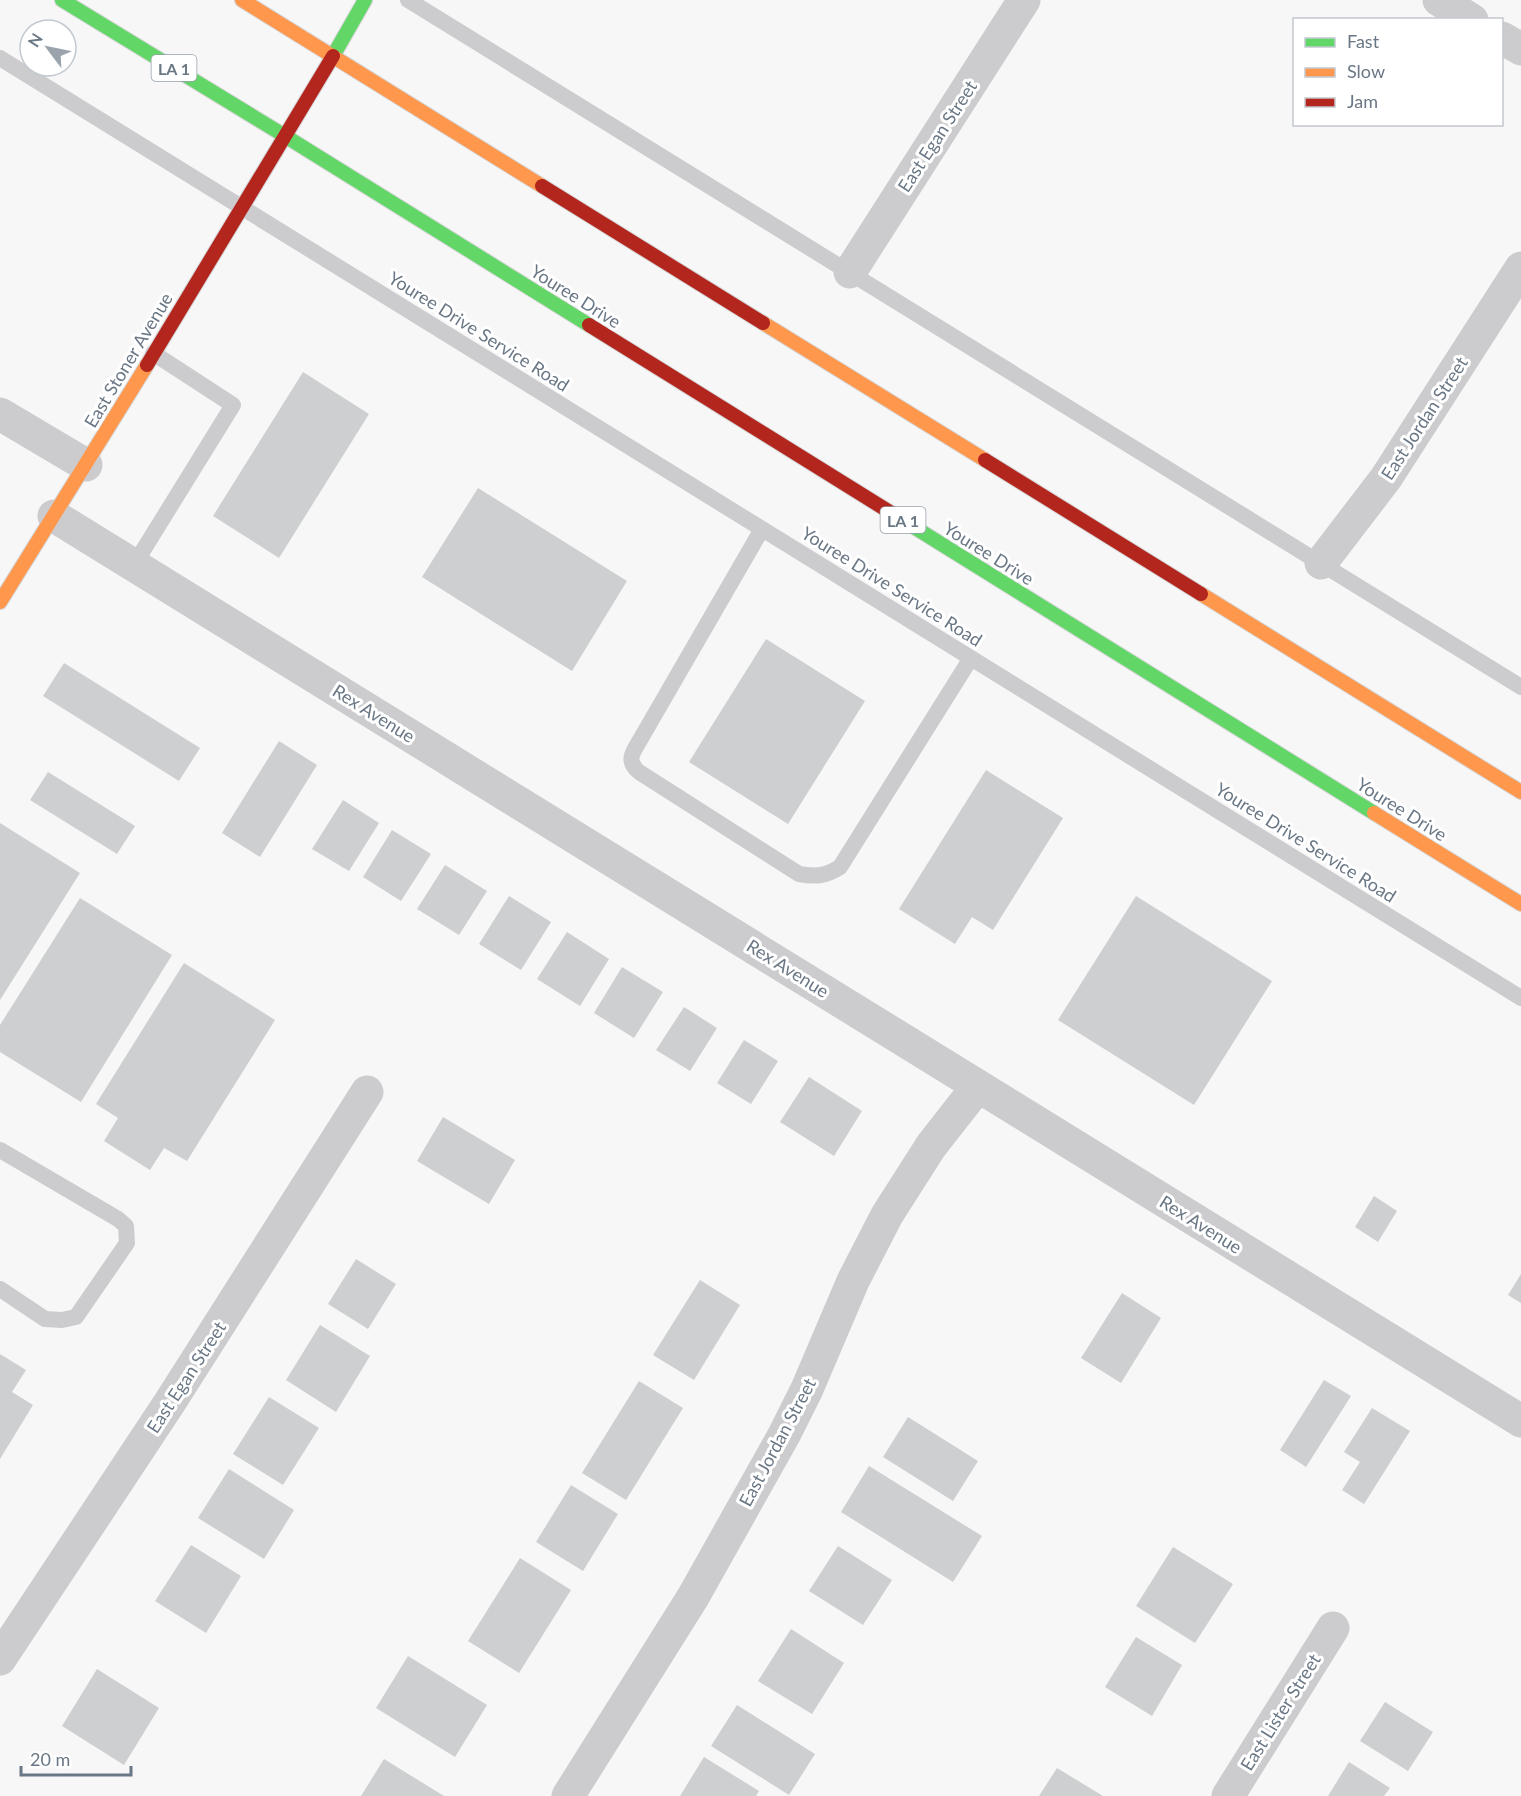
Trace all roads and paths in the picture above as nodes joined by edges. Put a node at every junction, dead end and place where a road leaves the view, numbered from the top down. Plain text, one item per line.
1 (62, 0) edge
2 (242, 0) edge
3 (365, 0) edge
4 (408, 0) edge
5 (1023, 0) edge
6 (1439, 0) edge
7 (1469, 18) edge
8 (1503, 39) edge
9 (1521, 49) edge
10 (333, 56) junction
11 (0, 58) edge
12 (285, 136) junction
13 (243, 208) junction
14 (1521, 268) edge
15 (850, 272) junction
16 (153, 353) junction
17 (0, 414) edge
18 (86, 465) junction
19 (54, 516) junction
20 (762, 529) junction
21 (1321, 563) junction
22 (134, 565) junction
23 (0, 602) edge
24 (971, 658) junction
25 (1521, 687) edge
26 (1521, 792) edge
27 (1521, 904) edge
28 (1521, 998) edge
29 (978, 1086) junction
30 (367, 1092) dead end
31 (0, 1150) edge
32 (0, 1289) edge
33 (1521, 1421) edge
34 (1333, 1628) dead end
35 (0, 1659) edge
36 (568, 1796) edge
37 (1228, 1796) edge

1 - 12 main road, LA 1
2 - 10 main road
3 - 10 main road
4 - 15 lane
5 - 15 street, East Egan Street
6 - 7 street
8 - 9 street
10 - 12 main road, East Stoner Avenue
10 - 26 main road
11 - 13 lane, Youree Drive Service Road
12 - 13 main road, East Stoner Avenue
12 - 27 main road, Youree Drive / LA 1
13 - 16 main road, East Stoner Avenue
13 - 20 lane, Youree Drive Service Road
14 - 21 street, East Jordan Street
15 - 21 lane
16 - 18 main road, East Stoner Avenue
16 - 22 lane
17 - 18 street
18 - 19 main road, East Stoner Avenue
19 - 22 street, Rex Avenue
19 - 23 main road, East Stoner Avenue
20 - 24 lane, Youree Drive Service Road
20 - 24 lane
21 - 25 lane
22 - 29 street, Rex Avenue
24 - 28 lane, Youree Drive Service Road
29 - 33 street, Rex Avenue
29 - 36 street, East Jordan Street
30 - 35 street, East Egan Street
31 - 32 lane
34 - 37 street, East Lister Street

